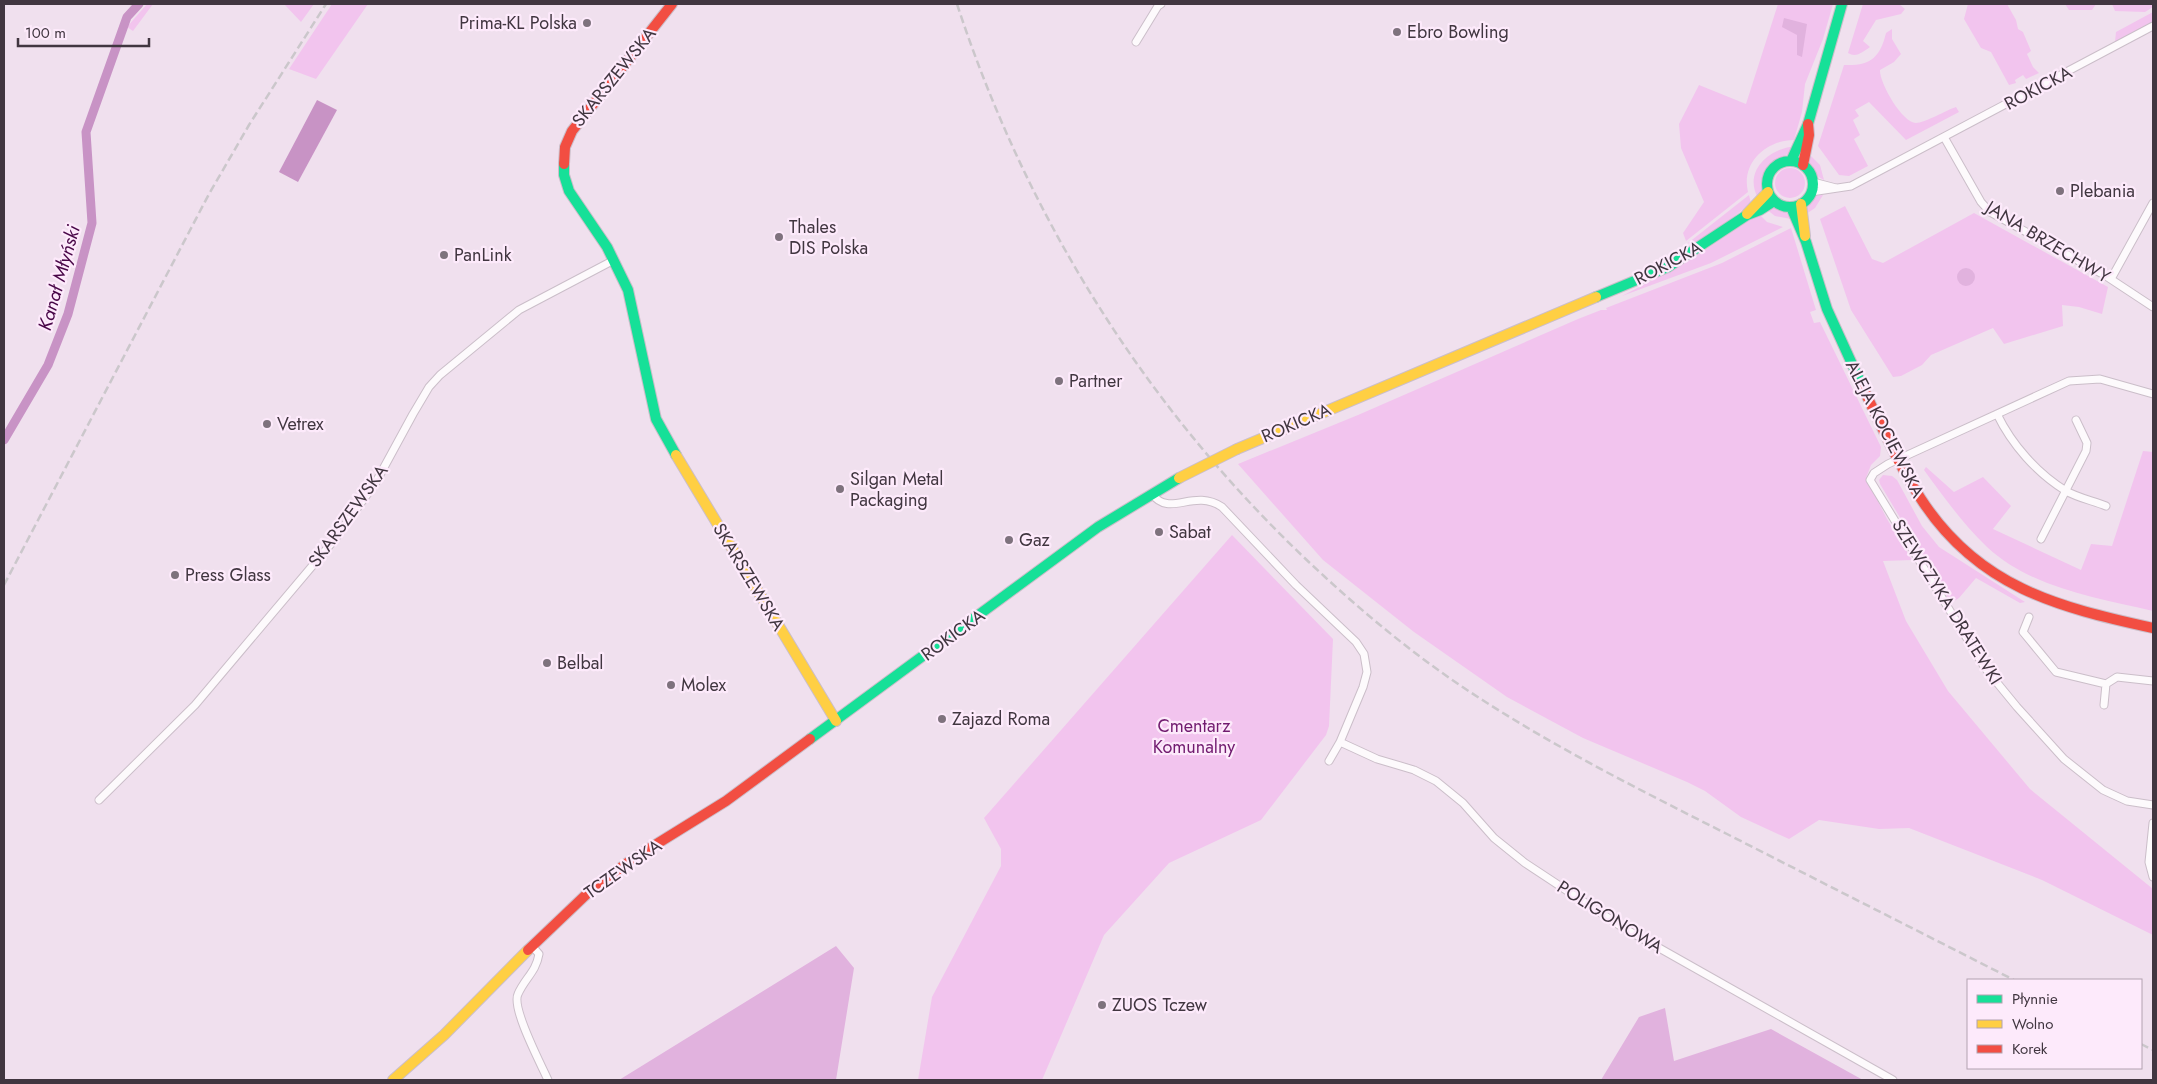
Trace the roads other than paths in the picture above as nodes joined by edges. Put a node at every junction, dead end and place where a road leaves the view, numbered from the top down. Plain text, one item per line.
1 (672, 4) edge
2 (1161, 4) edge
3 (1842, 4) edge
4 (2153, 26) edge
5 (1136, 42) dead end
6 (1808, 124) junction
7 (1944, 137) junction
8 (1792, 161) junction
9 (1803, 165) junction
10 (1812, 187) junction
11 (1771, 196) junction
12 (2153, 203) edge
13 (1796, 205) junction
14 (614, 260) junction
15 (2111, 279) junction
16 (2153, 307) edge
17 (2153, 394) edge
18 (1997, 414) junction
19 (2076, 420) dead end
20 (1898, 460) junction
21 (2066, 491) junction
22 (1152, 494) junction
23 (2106, 506) dead end
24 (2041, 539) dead end
25 (2030, 617) dead end
26 (2153, 628) edge
27 (2153, 681) edge
28 (2106, 684) junction
29 (878, 690) joint
30 (2104, 705) dead end
31 (836, 721) junction
32 (1340, 742) junction
33 (1329, 761) dead end
34 (99, 800) dead end
35 (2153, 805) edge
36 (2153, 823) edge
37 (2153, 877) edge
38 (532, 946) junction
39 (393, 1080) edge
40 (548, 1080) edge
41 (1893, 1080) edge

1 - 14 street, SKARSZEWSKA
2 - 5 street
3 - 6 street
4 - 7 street, ROKICKA
6 - 8 street
6 - 9 street
7 - 10 street, ROKICKA
7 - 15 street, JANA BRZECHWY
8 - 9 street
8 - 11 street
9 - 10 street
10 - 13 street
11 - 13 street
11 - 22 street, ROKICKA, bridge
12 - 15 street
13 - 20 street, ALEJA KOCIEWSKA
14 - 31 street, SKARSZEWSKA
14 - 34 street, SKARSZEWSKA
15 - 16 street, JANA BRZECHWY
17 - 18 street, SZEWCZYKA DRATEWKI
18 - 20 street, SZEWCZYKA DRATEWKI
18 - 21 street
19 - 21 street
20 - 26 street, ALEJA KOCIEWSKA
20 - 35 street, SZEWCZYKA DRATEWKI
21 - 23 street
21 - 24 street
22 - 29 street, ROKICKA
22 - 32 street
25 - 28 street
27 - 28 street
28 - 30 street
29 - 31 street, TCZEWSKA
31 - 38 street, TCZEWSKA
32 - 33 street
32 - 41 street, POLIGONOWA
36 - 37 street
38 - 39 street, TCZEWSKA
38 - 40 street

